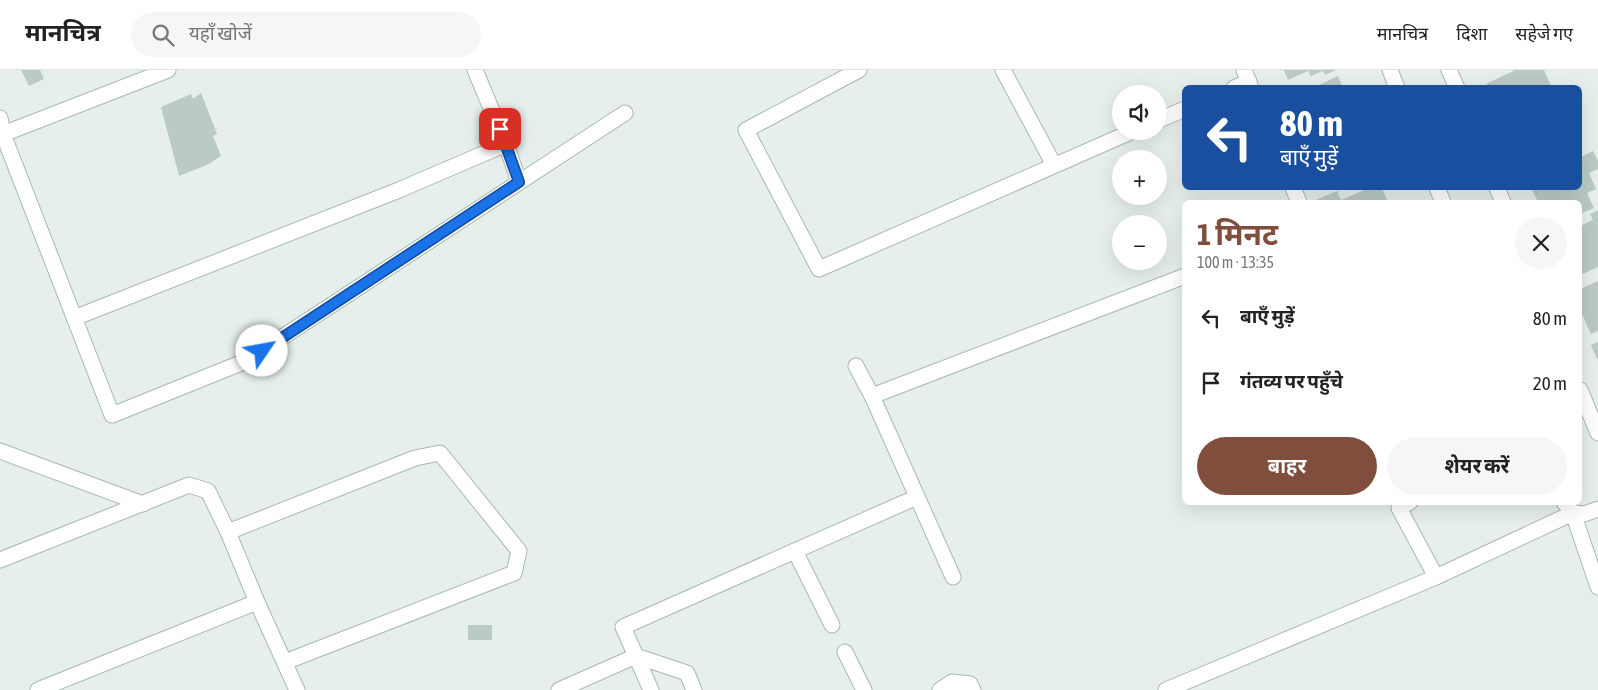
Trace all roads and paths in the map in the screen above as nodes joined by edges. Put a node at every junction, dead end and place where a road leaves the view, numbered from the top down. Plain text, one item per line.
1 (168, 70) edge
2 (475, 70) edge
3 (859, 70) edge
4 (1003, 70) edge
5 (1390, 70) edge
6 (1450, 70) edge
7 (1396, 85) edge
8 (1456, 85) edge
9 (1182, 110) edge
10 (625, 112) dead end
11 (1167, 117) edge
12 (0, 118) edge
13 (3, 134) junction
14 (1112, 140) edge
15 (506, 144) junction
16 (1054, 165) junction
17 (519, 182) junction
18 (1182, 277) edge
19 (74, 318) junction
20 (856, 366) dead end
21 (1582, 395) edge
22 (872, 396) junction
23 (1598, 433) edge
24 (0, 451) edge
25 (917, 497) junction
26 (143, 504) junction
27 (1404, 505) edge
28 (1568, 508) edge
29 (1598, 509) edge
30 (228, 532) junction
31 (795, 551) junction
32 (0, 560) edge
33 (1436, 576) junction
34 (953, 577) dead end
35 (1598, 587) edge
36 (257, 602) junction
37 (832, 625) dead end
38 (845, 652) dead end
39 (636, 656) junction
40 (284, 662) junction
41 (38, 690) edge
42 (297, 690) edge
43 (559, 690) edge
44 (651, 690) edge
45 (694, 690) edge
46 (864, 690) edge
47 (940, 690) edge
48 (974, 690) edge
49 (1166, 690) edge

1 - 13 street
2 - 15 street
3 - 16 street
4 - 16 street
5 - 7 street
6 - 8 street
9 - 11 street
10 - 17 street
12 - 13 street
13 - 19 street
14 - 16 street
15 - 17 street
15 - 19 street
17 - 19 street
18 - 22 street
20 - 22 street
21 - 23 street
22 - 25 street
24 - 26 street
25 - 31 street
25 - 34 street
26 - 30 street
26 - 32 street
27 - 33 street
28 - 29 street
28 - 33 street
28 - 35 street
30 - 36 street
30 - 40 street
31 - 37 street
31 - 39 street
33 - 49 street
36 - 40 street
36 - 41 street
38 - 46 street
39 - 43 street
39 - 44 street
39 - 45 street
40 - 42 street
47 - 48 street

